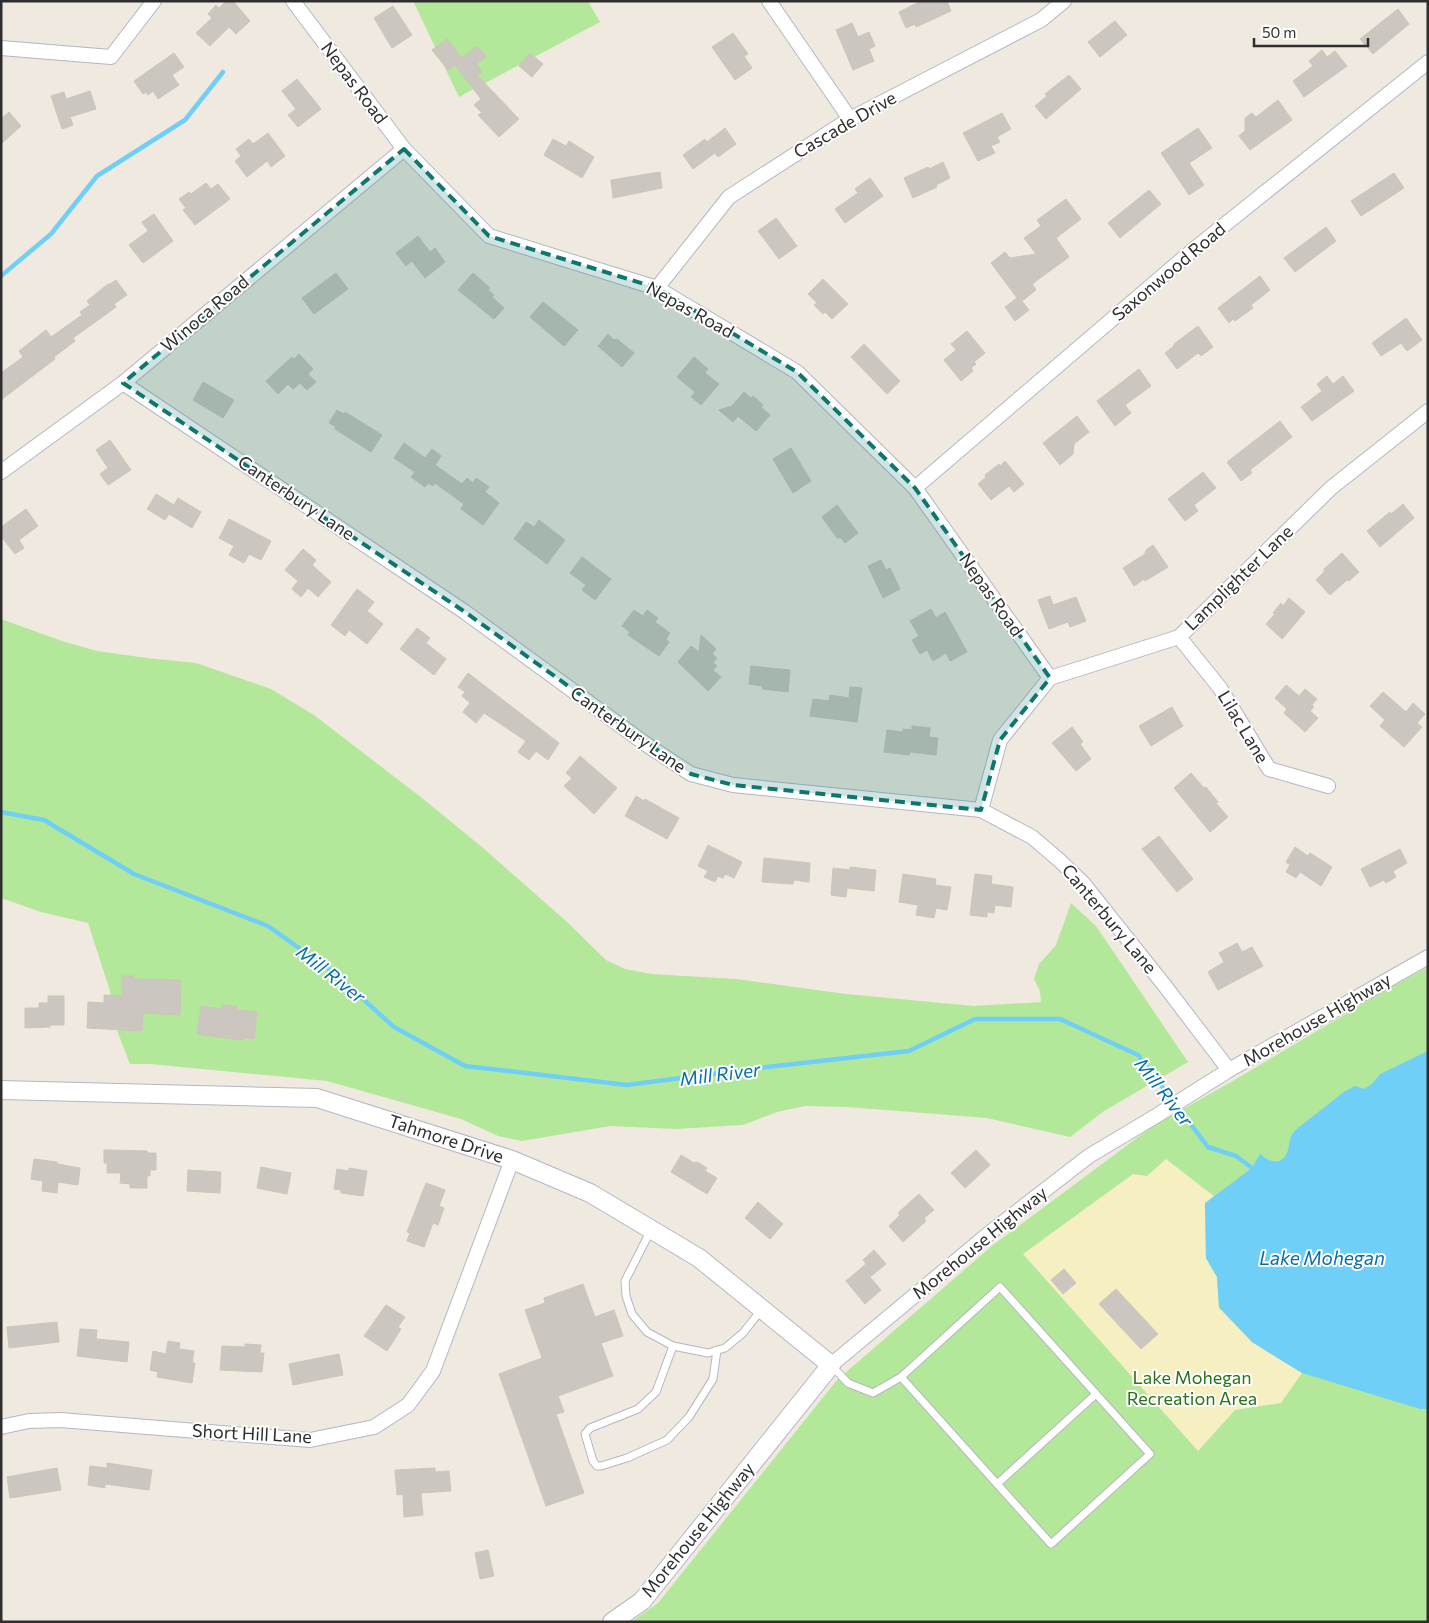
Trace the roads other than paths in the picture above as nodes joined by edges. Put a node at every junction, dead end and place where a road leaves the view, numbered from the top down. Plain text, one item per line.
1 (154, 1) edge
2 (293, 1) edge
3 (769, 1) edge
4 (1064, 1) edge
5 (1, 48) edge
6 (1428, 62) edge
7 (850, 119) junction
8 (404, 149) junction
9 (657, 288) junction
10 (123, 382) junction
11 (1428, 411) edge
12 (1, 472) edge
13 (915, 488) junction
14 (1179, 637) junction
15 (1050, 678) junction
16 (1328, 786) dead end
17 (981, 810) junction
18 (1428, 957) edge
19 (1229, 1070) junction
20 (1, 1090) edge
21 (512, 1160) junction
22 (651, 1230) junction
23 (762, 1309) junction
24 (673, 1346) junction
25 (717, 1350) junction
26 (831, 1365) junction
27 (901, 1377) junction
28 (1096, 1394) junction
29 (1, 1427) edge
30 (997, 1484) junction
31 (612, 1622) edge

1 - 5 street
2 - 8 street, Nepas Road
3 - 7 street
4 - 7 street, Cascade Drive
6 - 13 street, Saxonwood Road
7 - 9 street, Cascade Drive
8 - 9 street, Nepas Road
8 - 10 street, Winoca Road
9 - 13 street, Nepas Road
10 - 12 street, Winoca Road
10 - 17 street, Canterbury Lane
11 - 14 street, Lamplighter Lane
13 - 15 street, Nepas Road
14 - 15 street, Lamplighter Lane
14 - 16 street, Lilac Lane
15 - 17 street
17 - 19 street, Canterbury Lane
18 - 19 street, Morehouse Highway
19 - 26 street, Morehouse Highway
20 - 21 street, Tahmore Drive
21 - 22 street, Tahmore Drive
21 - 29 street, Short Hill Lane
22 - 23 street, Tahmore Drive
22 - 24 lane
23 - 25 lane
23 - 26 street, Tahmore Drive
24 - 25 lane
24 - 25 lane
26 - 27 lane
26 - 31 street, Morehouse Highway
27 - 28 lane
27 - 30 lane
28 - 30 lane
28 - 30 lane

